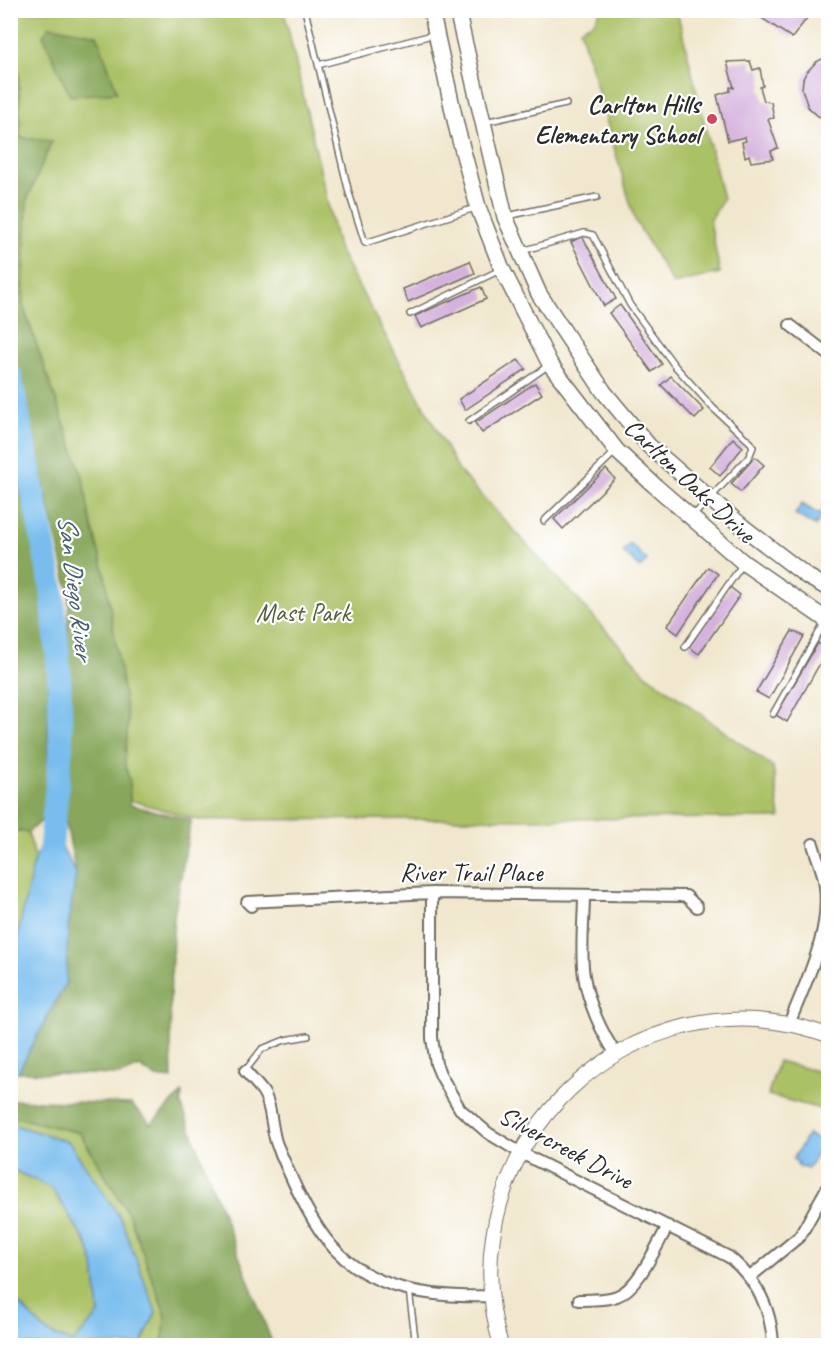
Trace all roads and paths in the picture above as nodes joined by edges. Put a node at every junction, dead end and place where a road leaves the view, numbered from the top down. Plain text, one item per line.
1 (305, 10) edge
2 (431, 10) edge
3 (457, 10) edge
4 (437, 34) junction
5 (318, 65) junction
6 (566, 104) dead end
7 (484, 123) junction
8 (597, 197) dead end
9 (478, 207) junction
10 (505, 217) junction
11 (512, 234) junction
12 (490, 242) junction
13 (520, 252) junction
14 (502, 269) junction
15 (410, 314) dead end
16 (790, 325) dead end
17 (828, 354) edge
18 (550, 364) junction
19 (469, 421) dead end
20 (617, 451) junction
21 (710, 499) junction
22 (692, 517) junction
23 (544, 521) dead end
24 (744, 563) junction
25 (828, 588) edge
26 (827, 620) edge
27 (685, 647) dead end
28 (773, 714) dead end
29 (813, 844) dead end
30 (432, 893) junction
31 (584, 896) junction
32 (251, 906) dead end
33 (697, 907) dead end
34 (789, 1024) junction
35 (828, 1035) edge
36 (308, 1036) dead end
37 (616, 1054) junction
38 (245, 1071) joint
39 (521, 1153) junction
40 (828, 1186) edge
41 (668, 1226) junction
42 (750, 1277) junction
43 (409, 1290) junction
44 (492, 1296) junction
45 (579, 1300) dead end
46 (416, 1346) edge
47 (501, 1346) edge
48 (773, 1346) edge

1 - 5 lane
2 - 4 main road, Carlton Oaks Drive
3 - 7 main road, Carlton Oaks Drive
4 - 5 lane
4 - 9 main road, Carlton Oaks Drive
5 - 9 lane
6 - 7 lane
7 - 10 main road, Carlton Oaks Drive
8 - 10 lane
9 - 12 main road, Carlton Oaks Drive
10 - 11 main road, Carlton Oaks Drive
11 - 12 lane
11 - 13 main road, Carlton Oaks Drive
12 - 14 main road, Carlton Oaks Drive
13 - 21 main road, Carlton Oaks Drive
13 - 21 lane
14 - 15 lane
14 - 18 main road, Carlton Oaks Drive
16 - 17 street
18 - 19 lane
18 - 20 main road, Carlton Oaks Drive
20 - 22 main road, Carlton Oaks Drive
20 - 23 lane
21 - 22 lane
21 - 25 main road, Carlton Oaks Drive
22 - 24 main road, Carlton Oaks Drive
24 - 26 main road, Carlton Oaks Drive
24 - 27 lane
26 - 28 lane
29 - 34 street
30 - 31 street, River Trail Place
30 - 32 street, River Trail Place
30 - 39 street, Silvercreek Drive
31 - 33 street, River Trail Place
31 - 37 street
34 - 35 street
34 - 37 street
36 - 38 lane
37 - 39 street
38 - 43 street
39 - 41 street, Silvercreek Drive
39 - 44 street
40 - 42 street
41 - 42 street, Silvercreek Drive
41 - 45 street
42 - 48 street, Silvercreek Drive
43 - 44 street
43 - 46 lane
44 - 47 street

